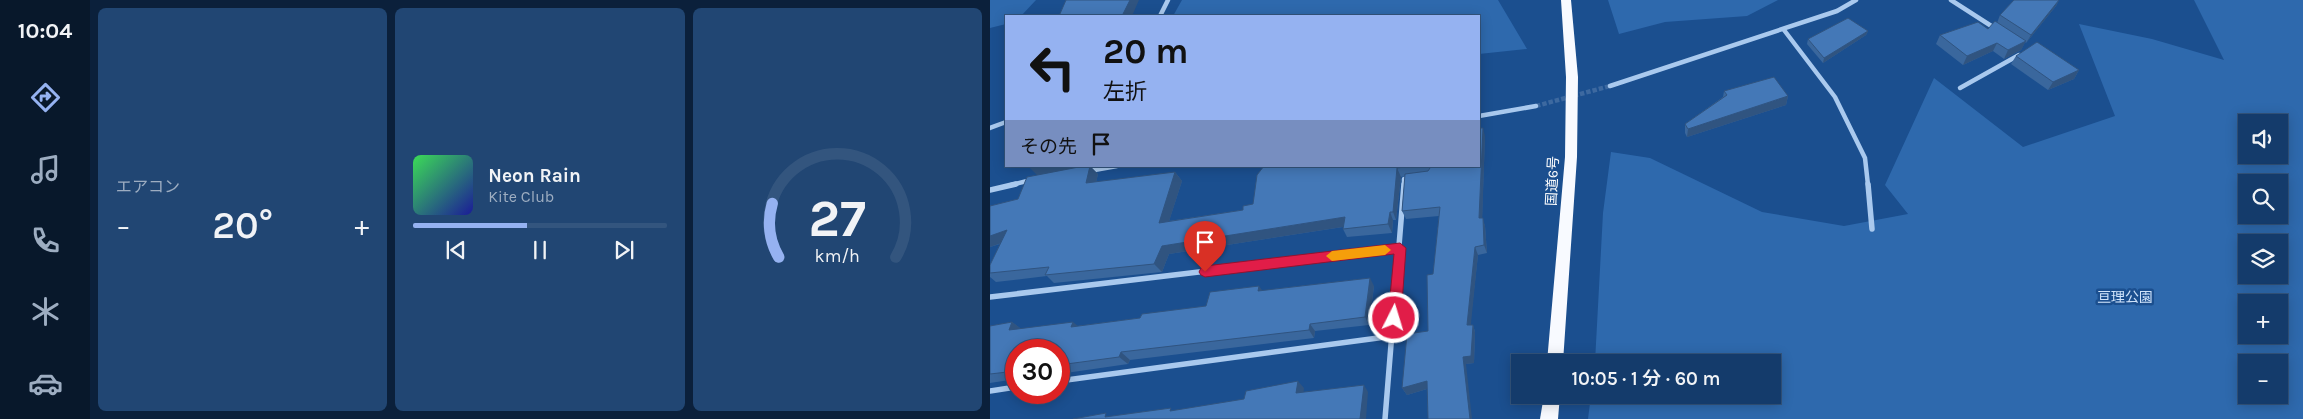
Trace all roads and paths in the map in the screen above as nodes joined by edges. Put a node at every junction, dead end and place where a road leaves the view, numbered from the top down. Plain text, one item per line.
1 (1168, 0) edge
2 (1566, 0) edge
3 (1856, 0) edge
4 (1952, 0) edge
5 (1160, 15) edge
6 (1784, 30) junction
7 (1998, 30) edge
8 (2021, 54) edge
9 (1610, 86) tunnel mouth
10 (1960, 88) dead end
11 (1536, 106) tunnel mouth
12 (1480, 116) edge
13 (1005, 122) edge
14 (990, 128) edge
15 (1110, 167) edge
16 (1078, 172) edge
17 (1420, 177) edge
18 (1039, 179) edge
19 (990, 190) edge
20 (1872, 229) dead end
21 (1400, 248) junction
22 (990, 297) edge
23 (1393, 336) junction
24 (1556, 354) edge
25 (1070, 380) edge
26 (1005, 389) edge
27 (990, 391) edge
28 (1551, 404) edge
29 (1385, 419) edge
30 (1549, 419) edge

1 - 5 street
2 - 24 highway, 国道6号
3 - 6 street
4 - 7 street
6 - 9 street
6 - 20 street
8 - 10 street
11 - 12 street
13 - 14 street
15 - 16 street
17 - 21 street
18 - 19 street
21 - 22 street
21 - 23 street
23 - 25 street
23 - 29 street
26 - 27 street
28 - 30 highway

